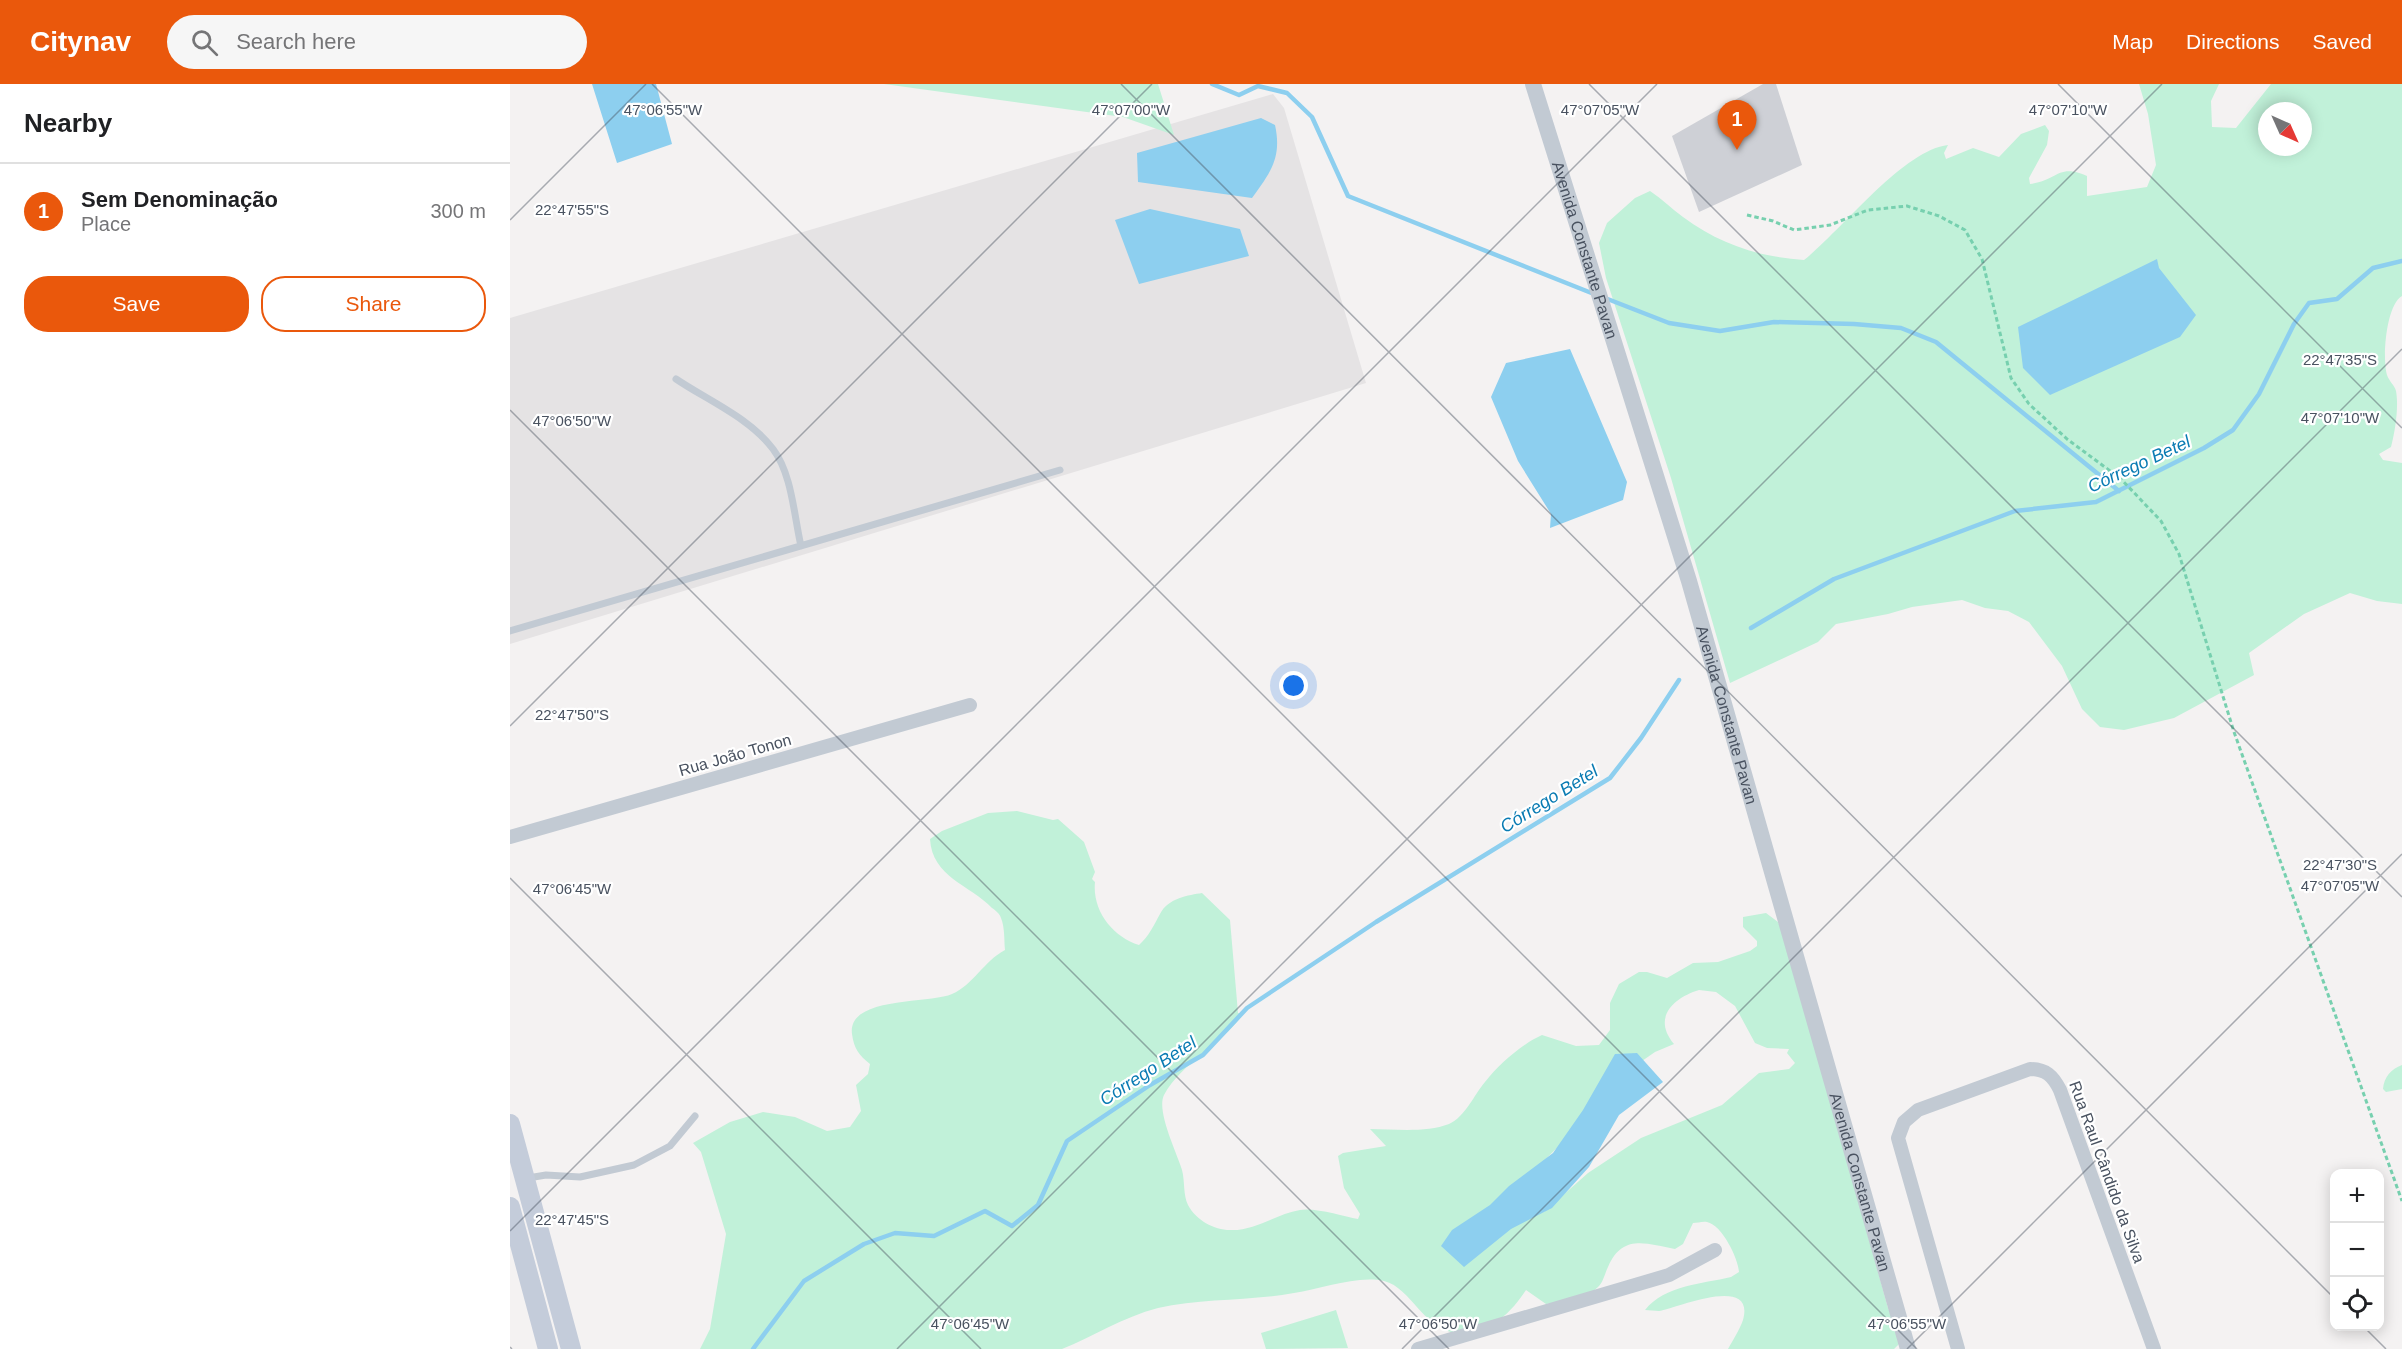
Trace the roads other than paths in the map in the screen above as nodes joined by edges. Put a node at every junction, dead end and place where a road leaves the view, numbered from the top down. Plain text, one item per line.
1 (1533, 84) edge
2 (676, 379) dead end
3 (1060, 470) dead end
4 (801, 546) junction
5 (510, 631) edge
6 (970, 705) dead end
7 (510, 837) edge
8 (695, 1116) dead end
9 (510, 1124) edge
10 (518, 1180) edge
11 (510, 1207) edge
12 (1715, 1250) dead end
13 (1469, 1334) junction
14 (548, 1349) edge
15 (571, 1349) edge
16 (1419, 1349) edge
17 (1472, 1349) edge
18 (1908, 1349) edge
19 (1958, 1349) edge
20 (2154, 1349) edge

1 - 18 street, Avenida Constante Pavan
2 - 4 lane
3 - 4 lane
4 - 5 lane
6 - 7 street, Rua João Tonon
8 - 10 lane
9 - 10 main road
10 - 15 main road
11 - 14 main road
12 - 13 street
13 - 16 street
13 - 17 street
19 - 20 street, Rua Raul Cândido da Silva

